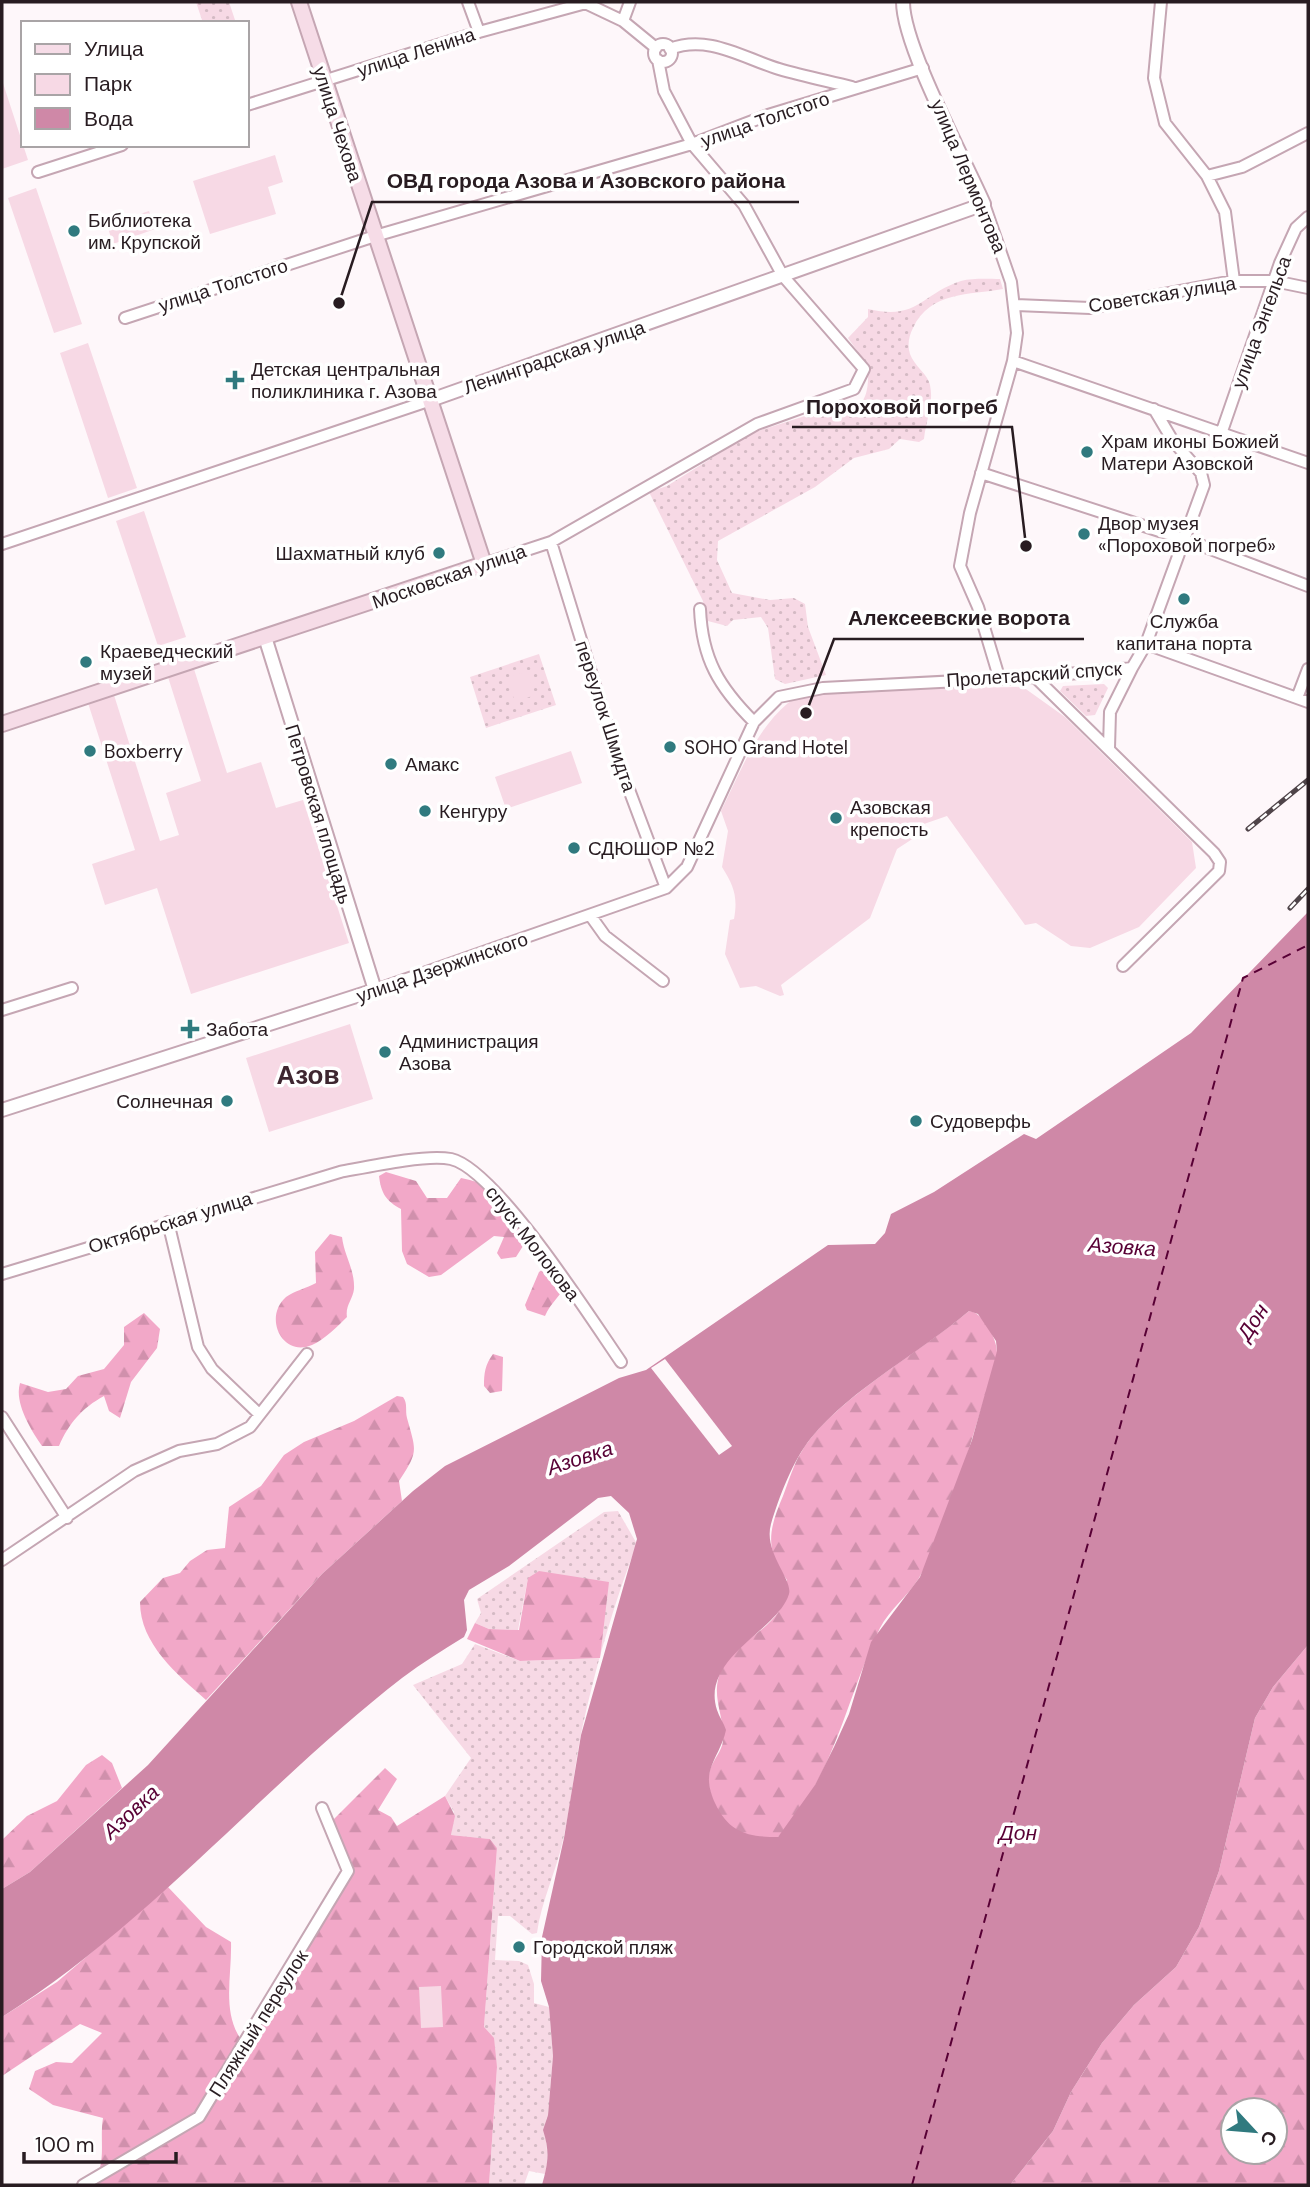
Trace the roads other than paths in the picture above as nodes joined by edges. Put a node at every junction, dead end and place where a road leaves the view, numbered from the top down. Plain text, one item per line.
1 (299, 2) edge
2 (468, 2) edge
3 (585, 2) edge
4 (630, 2) edge
5 (903, 2) edge
6 (1161, 2) edge
7 (623, 21) junction
8 (479, 32) junction
9 (656, 48) junction
10 (670, 49) junction
11 (658, 60) junction
12 (923, 68) junction
13 (323, 81) junction
14 (855, 88) junction
15 (248, 106) edge
16 (1308, 133) edge
17 (692, 144) junction
18 (116, 147) edge
19 (38, 172) dead end
20 (1207, 176) junction
21 (984, 204) junction
22 (1308, 217) edge
23 (374, 236) junction
24 (783, 276) junction
25 (1234, 281) junction
26 (1274, 281) junction
27 (1308, 288) edge
28 (1014, 305) junction
29 (125, 318) dead end
30 (1013, 361) junction
31 (428, 401) junction
32 (1154, 409) junction
33 (1222, 431) junction
34 (1308, 463) edge
35 (981, 473) junction
36 (1184, 539) junction
37 (551, 542) junction
38 (2, 544) edge
39 (484, 564) junction
40 (1308, 586) edge
41 (700, 609) dead end
42 (265, 637) junction
43 (1146, 644) junction
44 (1132, 668) junction
45 (1308, 669) edge
46 (999, 677) junction
47 (1035, 677) junction
48 (779, 697) joint
49 (1297, 698) junction
50 (1308, 702) edge
51 (754, 722) junction
52 (2, 724) edge
53 (1109, 748) junction
54 (666, 888) junction
55 (590, 915) junction
56 (1123, 966) dead end
57 (663, 981) dead end
58 (72, 988) dead end
59 (375, 990) junction
60 (2, 1010) edge
61 (2, 1110) edge
62 (340, 1172) joint
63 (168, 1222) junction
64 (2, 1274) edge
65 (307, 1354) dead end
66 (621, 1362) dead end
67 (259, 1414) junction
68 (2, 1417) edge
69 (67, 1518) junction
70 (2, 1560) edge
71 (321, 1808) dead end
72 (83, 2185) edge

1 - 13 main road, улица Чехова
2 - 8 street
3 - 7 street
3 - 8 street, улица Ленина
4 - 7 street
5 - 12 street, улица Лермонтова
6 - 20 street
7 - 9 street
8 - 13 street, улица Ленина
9 - 10 street
9 - 11 street
10 - 11 street
10 - 14 street
11 - 17 street
12 - 14 street, улица Толстого
12 - 21 street, улица Лермонтова
13 - 15 street, улица Ленина
13 - 23 main road, улица Чехова
14 - 17 street, улица Толстого
16 - 20 street
17 - 23 street, улица Толстого
17 - 24 street
18 - 19 street
20 - 25 street
21 - 24 street, Ленинградская улица
21 - 28 street, улица Лермонтова
22 - 26 street, улица Энгельса
23 - 29 street, улица Толстого
23 - 31 main road, улица Чехова
24 - 31 street, Ленинградская улица
24 - 37 street, Московская улица
25 - 26 street, Советская улица
25 - 28 street, Советская улица
26 - 27 street, Советская улица
26 - 33 street, улица Энгельса
28 - 30 street, улица Лермонтова
30 - 32 street
30 - 35 street, улица Лермонтова
31 - 38 street, Ленинградская улица
31 - 39 main road, улица Чехова
32 - 33 street
32 - 36 street
33 - 34 street
35 - 36 street
35 - 46 street, улица Лермонтова
36 - 40 street
36 - 43 street
37 - 39 street, Московская улица
37 - 54 street, переулок Шмидта
39 - 42 main road, Московская улица
41 - 51 street
42 - 52 main road, Московская улица
42 - 59 street, Петровская площадь
43 - 44 street, Пролетарский спуск
43 - 49 street, Пролетарский спуск
44 - 47 street, Пролетарский спуск
44 - 53 street
45 - 49 street
46 - 47 street, Пролетарский спуск
46 - 48 street, Пролетарский спуск
47 - 53 street
48 - 51 street, улица Дзержинского
49 - 50 street, Пролетарский спуск
51 - 54 street, улица Дзержинского
53 - 56 street
54 - 55 street, улица Дзержинского
55 - 57 street
55 - 59 street, улица Дзержинского
58 - 60 street
59 - 61 street, улица Дзержинского
62 - 63 street, Октябрьская улица
62 - 66 street, спуск Молокова
63 - 64 street, Октябрьская улица
63 - 67 street
65 - 67 street
67 - 69 street
68 - 69 street
69 - 70 street
71 - 72 street, Пляжный переулок

